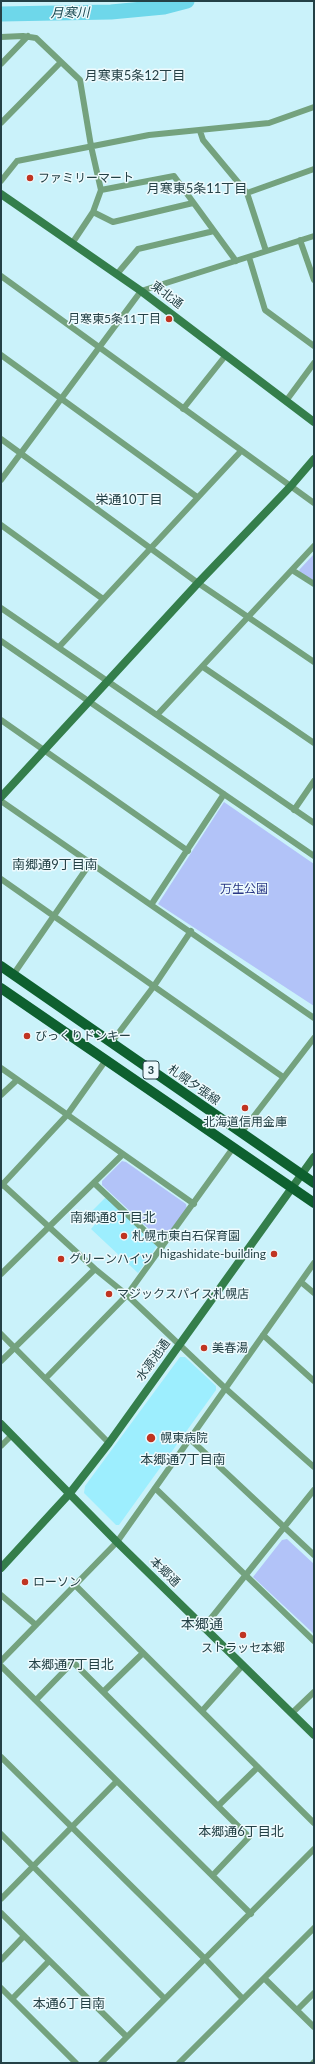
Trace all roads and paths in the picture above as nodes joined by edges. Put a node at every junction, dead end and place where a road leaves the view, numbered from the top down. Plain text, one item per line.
1 (28, 36) junction
2 (1, 37) edge
3 (61, 62) junction
4 (1, 64) edge
5 (314, 107) edge
6 (1, 123) edge
7 (200, 131) junction
8 (91, 146) junction
9 (314, 170) edge
10 (1, 181) edge
11 (101, 190) junction
12 (248, 193) junction
13 (1, 194) edge
14 (193, 203) junction
15 (93, 212) junction
16 (214, 231) junction
17 (314, 236) edge
18 (300, 240) junction
19 (73, 242) junction
20 (266, 251) junction
21 (249, 257) junction
22 (236, 261) junction
23 (117, 274) junction
24 (1, 276) edge
25 (314, 280) edge
26 (141, 291) junction
27 (314, 346) edge
28 (98, 347) junction
29 (1, 355) edge
30 (226, 355) junction
31 (314, 363) edge
32 (60, 398) junction
33 (286, 401) junction
34 (183, 409) junction
35 (314, 422) edge
36 (1, 439) edge
37 (241, 451) junction
38 (21, 454) junction
39 (314, 459) edge
40 (1, 480) edge
41 (290, 487) junction
42 (197, 498) junction
43 (314, 503) edge
44 (1, 525) edge
45 (314, 546) edge
46 (151, 548) junction
47 (292, 570) junction
48 (198, 583) junction
49 (314, 584) edge
50 (102, 599) junction
51 (1, 608) edge
52 (248, 616) junction
53 (1, 641) edge
54 (59, 647) junction
55 (314, 662) edge
56 (203, 666) junction
57 (107, 683) junction
58 (90, 701) junction
59 (157, 715) junction
60 (1, 720) edge
61 (314, 743) edge
62 (45, 750) junction
63 (314, 781) edge
64 (224, 794) junction
65 (1, 797) edge
66 (1, 801) edge
67 (294, 810) junction
68 (314, 823) edge
69 (188, 851) junction
70 (314, 856) edge
71 (91, 862) junction
72 (1, 879) edge
73 (151, 905) junction
74 (54, 916) junction
75 (191, 931) junction
76 (1, 966) edge
77 (13, 975) junction
78 (154, 986) junction
79 (1, 989) edge
80 (314, 1018) edge
81 (314, 1038) edge
82 (111, 1043) junction
83 (106, 1060) junction
84 (1, 1068) edge
85 (283, 1077) junction
86 (17, 1080) junction
87 (1, 1095) edge
88 (67, 1115) junction
89 (241, 1133) junction
90 (233, 1148) junction
91 (123, 1154) junction
92 (314, 1157) edge
93 (301, 1175) junction
94 (94, 1183) junction
95 (314, 1183) edge
96 (1, 1184) edge
97 (290, 1188) junction
98 (314, 1203) edge
99 (194, 1204) junction
100 (49, 1227) junction
101 (162, 1248) junction
102 (314, 1263) edge
103 (94, 1269) junction
104 (1, 1274) edge
105 (301, 1282) junction
106 (314, 1293) edge
107 (127, 1295) junction
108 (1, 1334) edge
109 (263, 1335) junction
110 (179, 1344) junction
111 (15, 1348) junction
112 (1, 1361) edge
113 (46, 1378) junction
114 (314, 1381) edge
115 (225, 1388) junction
116 (1, 1424) edge
117 (12, 1435) junction
118 (190, 1439) junction
119 (109, 1442) junction
120 (1, 1446) edge
121 (314, 1468) edge
122 (155, 1488) junction
123 (314, 1490) edge
124 (70, 1493) junction
125 (284, 1527) junction
126 (117, 1542) junction
127 (314, 1555) edge
128 (1, 1568) edge
129 (246, 1575) junction
130 (75, 1585) junction
131 (1, 1595) edge
132 (36, 1625) junction
133 (204, 1627) junction
134 (314, 1641) edge
135 (143, 1653) junction
136 (1, 1661) edge
137 (243, 1665) junction
138 (1, 1666) edge
139 (104, 1692) junction
140 (314, 1692) edge
141 (36, 1700) junction
142 (202, 1711) junction
143 (292, 1713) junction
144 (314, 1735) edge
145 (1, 1757) edge
146 (258, 1767) junction
147 (118, 1782) junction
148 (218, 1806) junction
149 (314, 1823) edge
150 (72, 1828) junction
151 (1, 1834) edge
152 (314, 1849) edge
153 (34, 1866) junction
154 (213, 1875) junction
155 (1, 1899) edge
156 (1, 1913) edge
157 (251, 1914) junction
158 (314, 1928) edge
159 (24, 1936) junction
160 (205, 1959) junction
161 (1, 1960) edge
162 (49, 1961) junction
163 (264, 1978) junction
164 (1, 1988) edge
165 (314, 1993) edge
166 (164, 1998) junction
167 (12, 1999) junction
168 (243, 2000) junction
169 (297, 2010) junction
170 (314, 2027) edge
171 (127, 2037) junction
172 (76, 2063) edge
173 (101, 2063) edge
174 (179, 2063) edge

1 - 2 street
1 - 3 street
1 - 4 street
3 - 6 street
3 - 8 street
5 - 7 street
7 - 8 street
7 - 12 street
8 - 10 street
8 - 11 street
9 - 12 street
11 - 14 street
11 - 15 street
12 - 20 street
13 - 19 street, 東北通
14 - 15 street
14 - 16 street
15 - 19 street
16 - 22 street
16 - 23 street
17 - 18 street
18 - 20 street
18 - 25 street
19 - 23 street, 東北通
20 - 21 street
21 - 22 street
21 - 27 street
22 - 26 street
23 - 26 street, 東北通
24 - 28 street
26 - 28 street
26 - 30 street, 東北通
28 - 32 street
28 - 34 street
29 - 32 street
30 - 33 street, 東北通
30 - 34 street
31 - 33 street
32 - 38 street
32 - 42 street
33 - 35 street, 東北通
34 - 37 street
36 - 38 street
37 - 41 street
37 - 42 street
38 - 40 street
38 - 46 street
39 - 41 street
41 - 43 street
41 - 48 street
42 - 46 street
44 - 50 street
45 - 47 street
46 - 48 street
46 - 50 street
47 - 49 street
47 - 52 street
48 - 52 street
48 - 57 street
50 - 54 street
51 - 54 street
52 - 55 street
52 - 56 street
53 - 58 street
54 - 57 street
56 - 59 street
56 - 61 street
57 - 58 street
57 - 59 street
58 - 62 street
58 - 64 street
59 - 67 street
60 - 62 street
62 - 65 street
62 - 69 street
63 - 67 street
64 - 69 street
64 - 70 street
66 - 71 street
67 - 68 street
69 - 73 street
71 - 73 street
71 - 74 street
72 - 74 street
73 - 75 street
74 - 77 street
74 - 78 street
75 - 78 street
75 - 80 street
76 - 77 main road, 札幌夕張線 / 3
77 - 82 main road, 札幌夕張線 / 3
78 - 82 street
78 - 85 street
79 - 83 main road, 3
81 - 85 street
82 - 89 main road, 札幌夕張線 / 3
83 - 88 street
83 - 90 main road, 3
84 - 86 street
85 - 89 street
86 - 87 street
86 - 88 street
88 - 91 street
88 - 96 street
89 - 93 main road, 札幌夕張線 / 3
90 - 97 main road, 3
90 - 99 street
91 - 94 street
91 - 99 street
92 - 93 street, 水源池通
93 - 95 main road, 札幌夕張線 / 3
93 - 97 street, 水源池通
94 - 100 street
94 - 101 street
96 - 100 street
97 - 98 main road, 3
97 - 110 street, 水源池通
99 - 101 street
100 - 103 street
100 - 104 street
101 - 107 street
102 - 105 street
103 - 107 street
103 - 111 street
105 - 106 street
105 - 109 street
107 - 110 street
107 - 113 street
108 - 111 street
109 - 114 street
109 - 115 street
110 - 115 street
110 - 119 street, 水源池通
111 - 112 street
111 - 113 street
113 - 119 street
115 - 118 street
115 - 121 street
116 - 117 street, 本郷通
117 - 120 street
117 - 124 street, 本郷通
118 - 122 street
118 - 125 street
119 - 124 street, 水源池通
122 - 126 street
122 - 129 street
123 - 125 street
124 - 126 street, 本郷通
124 - 128 street, 水源池通
125 - 127 street
125 - 129 street
126 - 130 street
126 - 133 street, 本郷通
129 - 133 street
129 - 134 street
130 - 132 street
130 - 135 street
131 - 132 street
132 - 136 street
133 - 137 street, 本郷通
135 - 139 street
135 - 142 street
137 - 142 street
137 - 143 street, 本郷通
138 - 141 street
139 - 141 street
139 - 148 street
140 - 143 street
141 - 147 street
142 - 146 street
143 - 144 street, 本郷通
145 - 150 street
146 - 148 street
146 - 149 street
147 - 150 street
147 - 154 street
148 - 154 street
150 - 153 street
150 - 160 street
151 - 153 street
152 - 157 street
153 - 155 street
153 - 166 street
154 - 157 street
156 - 159 street
157 - 160 street
158 - 163 street
159 - 161 street
159 - 162 street
160 - 166 street
160 - 168 street
162 - 167 street
162 - 171 street
163 - 168 street
163 - 169 street
164 - 167 street
165 - 169 street
166 - 171 street
167 - 172 street
168 - 174 street
169 - 170 street
171 - 173 street

